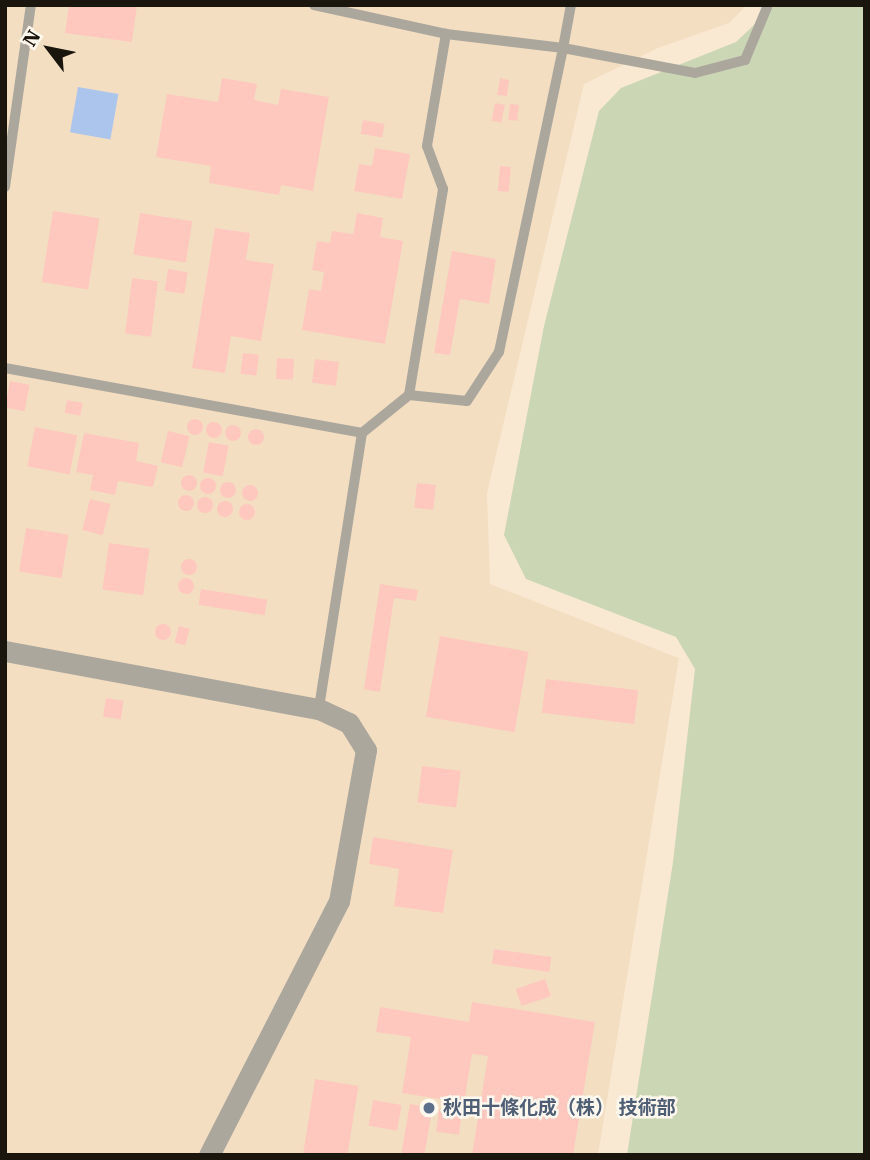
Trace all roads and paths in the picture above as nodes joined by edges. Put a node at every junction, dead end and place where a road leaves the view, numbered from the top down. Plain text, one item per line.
1 (31, 5) edge
2 (314, 5) edge
3 (571, 5) edge
4 (768, 5) edge
5 (446, 34) junction
6 (563, 48) junction
7 (5, 187) edge
8 (5, 368) edge
9 (409, 395) junction
10 (362, 433) junction
11 (5, 651) edge
12 (319, 709) junction
13 (209, 1155) edge

1 - 7 lane
2 - 5 lane
3 - 6 lane
4 - 6 lane
5 - 6 lane
5 - 9 lane
6 - 9 lane
8 - 10 lane
9 - 10 lane
10 - 12 lane
11 - 12 street
12 - 13 street

